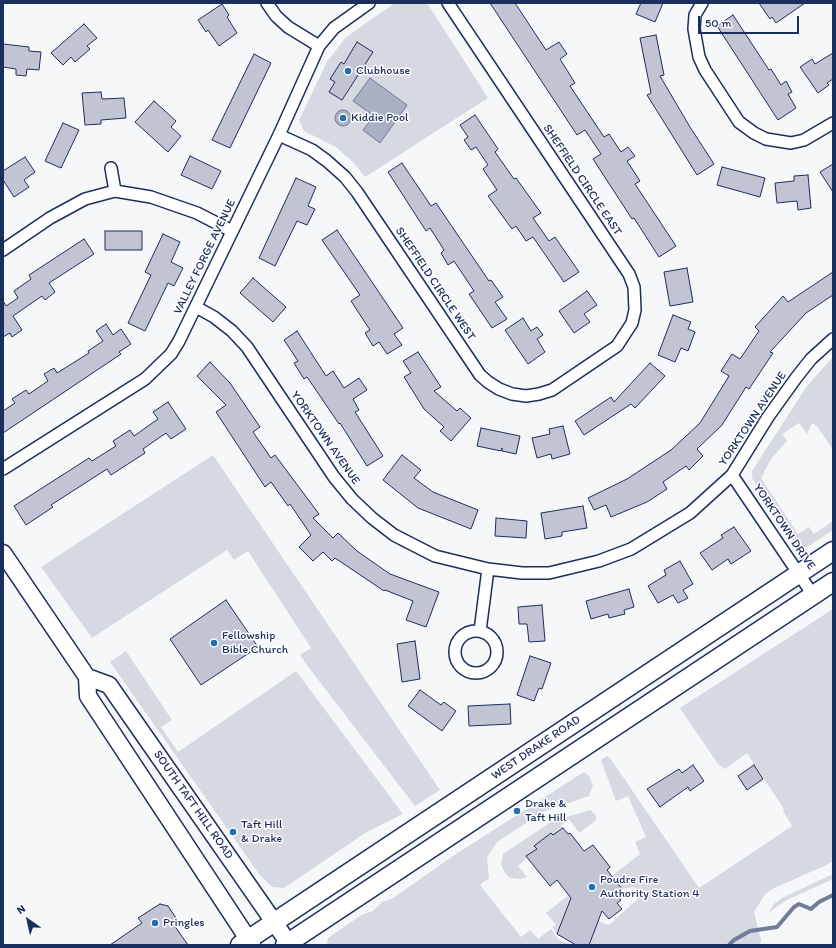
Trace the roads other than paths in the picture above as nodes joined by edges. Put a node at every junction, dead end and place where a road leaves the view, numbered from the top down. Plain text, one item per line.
1 (267, 3) edge
2 (369, 3) edge
3 (448, 3) edge
4 (702, 3) edge
5 (319, 46) junction
6 (833, 123) edge
7 (279, 135) junction
8 (111, 168) dead end
9 (115, 191) junction
10 (232, 230) junction
11 (3, 250) edge
12 (196, 307) junction
13 (833, 339) edge
14 (585, 368) joint
15 (3, 469) edge
16 (732, 475) junction
17 (833, 551) edge
18 (3, 553) edge
19 (488, 569) junction
20 (799, 573) junction
21 (833, 582) edge
22 (813, 595) junction
23 (480, 631) dead end
24 (87, 678) junction
25 (275, 921) junction
26 (247, 943) edge
27 (288, 944) edge

1 - 5 street
2 - 5 street, VALLEY FORGE AVENUE
3 - 14 street, SHEFFIELD CIRCLE EAST
4 - 6 street
5 - 7 street, VALLEY FORGE AVENUE
7 - 10 street, VALLEY FORGE AVENUE
7 - 14 street, SHEFFIELD CIRCLE WEST
8 - 9 street
9 - 10 street
9 - 11 street
10 - 12 street, VALLEY FORGE AVENUE
12 - 15 street, VALLEY FORGE AVENUE
12 - 19 street, YORKTOWN AVENUE
13 - 16 street, YORKTOWN AVENUE
16 - 19 street, YORKTOWN AVENUE
16 - 20 street, YORKTOWN DRIVE
17 - 20 main road, WEST DRAKE ROAD
18 - 24 main road
19 - 23 street
20 - 22 street, YORKTOWN DRIVE
20 - 25 main road, WEST DRAKE ROAD
21 - 22 main road
22 - 27 main road
24 - 25 main road, SOUTH TAFT HILL ROAD
24 - 26 main road
25 - 26 main road, WEST DRAKE ROAD
25 - 27 main road, SOUTH TAFT HILL ROAD

